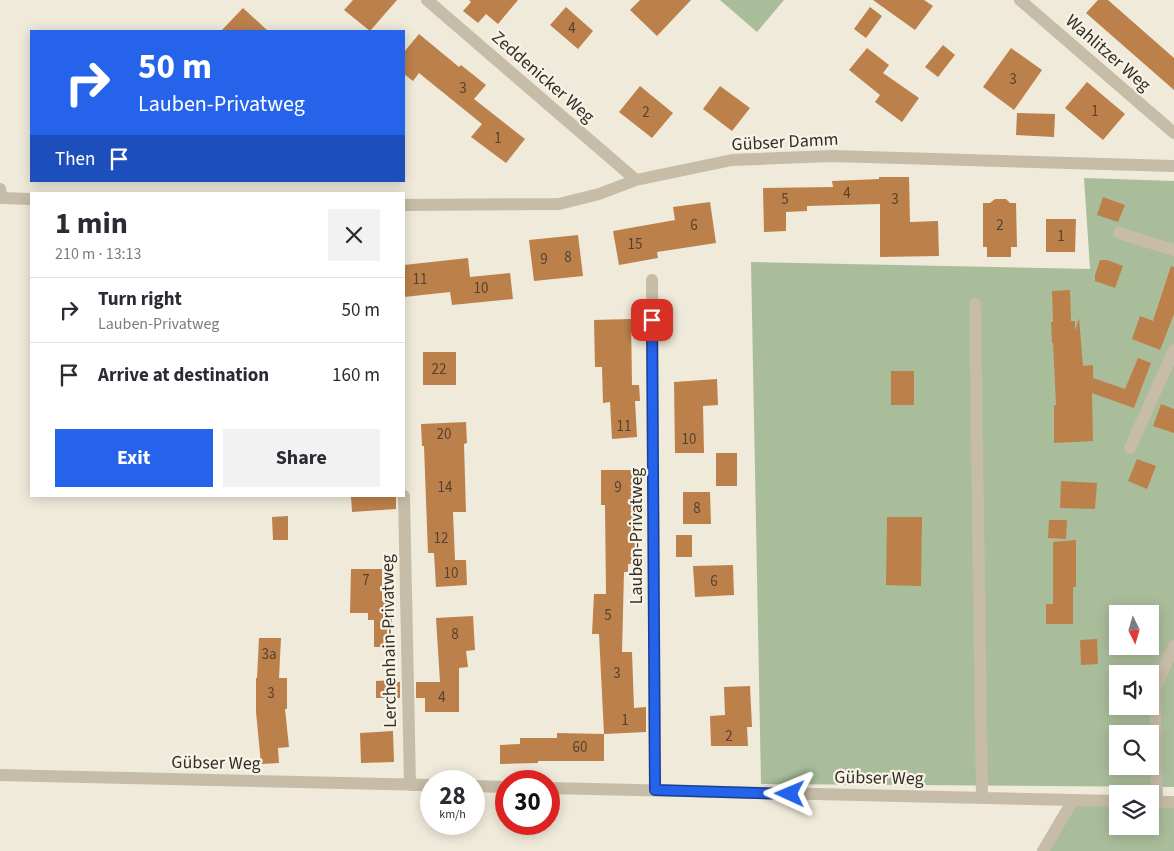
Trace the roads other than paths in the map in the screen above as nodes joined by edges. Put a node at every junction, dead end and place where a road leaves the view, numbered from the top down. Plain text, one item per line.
1 (427, 0) edge
2 (1020, 0) edge
3 (1174, 133) edge
4 (1174, 166) edge
5 (636, 180) junction
6 (1, 193) edge
7 (30, 199) edge
8 (405, 205) edge
9 (1119, 233) dead end
10 (1174, 250) edge
11 (652, 280) dead end
12 (975, 304) dead end
13 (1174, 350) edge
14 (1130, 448) dead end
15 (404, 497) edge
16 (1174, 646) edge
17 (0, 775) edge
18 (410, 785) junction
19 (420, 785) edge
20 (1154, 785) edge
21 (560, 788) edge
22 (655, 790) junction
23 (982, 798) junction
24 (1073, 800) junction
25 (1109, 801) edge
26 (1159, 802) edge
27 (1174, 802) edge
28 (1043, 851) edge

1 - 5 street, Zeddenicker Weg
2 - 3 street, Wahlitzer Weg
4 - 5 street, Gübser Damm
5 - 8 street, Gübser Damm
6 - 7 street
9 - 10 street
11 - 22 street, Lauben-Privatweg
12 - 23 street
13 - 14 street
15 - 18 street, Lerchenhain-Privatweg
16 - 20 street
17 - 18 street, Gübser Weg
18 - 19 street, Gübser Weg
21 - 22 street, Gübser Weg
22 - 23 street, Gübser Weg
23 - 24 street, Gübser Weg
24 - 25 street, Gübser Weg
24 - 28 street
26 - 27 street

